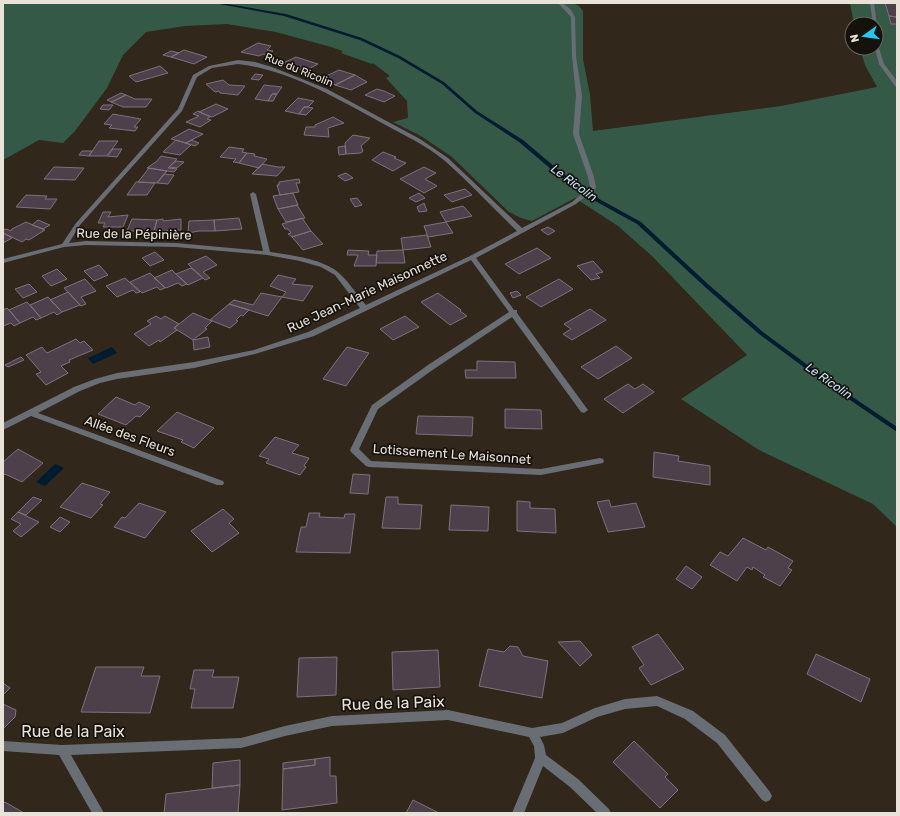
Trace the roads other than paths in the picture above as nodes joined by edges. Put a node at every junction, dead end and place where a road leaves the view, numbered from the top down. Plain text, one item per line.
1 (560, 3) edge
2 (872, 3) edge
3 (874, 16) edge
4 (879, 56) edge
5 (897, 85) edge
6 (253, 194) dead end
7 (520, 231) junction
8 (64, 246) junction
9 (266, 253) junction
10 (472, 257) junction
11 (3, 261) edge
12 (365, 309) junction
13 (514, 312) junction
14 (584, 410) dead end
15 (30, 413) junction
16 (3, 427) edge
17 (600, 461) dead end
18 (220, 483) dead end
19 (532, 733) junction
20 (3, 746) edge
21 (62, 750) junction
22 (541, 758) junction
23 (766, 796) dead end
24 (98, 813) edge
25 (518, 813) edge
26 (605, 813) edge

1 - 7 street, Rue Jean-Marie Maisonnette
2 - 3 street
4 - 5 street
6 - 9 street
7 - 8 street, Rue du Ricolin
7 - 10 street, Rue Jean-Marie Maisonnette
8 - 9 street, Rue de la Pépinière
8 - 11 street, Rue de la Pépinière
9 - 12 street, Rue de la Pépinière
10 - 12 street, Rue Jean-Marie Maisonnette
10 - 13 street
12 - 15 street, Rue Jean-Marie Maisonnette
13 - 14 street
13 - 17 street, Lotissement Le Maisonnet
15 - 16 street, Rue Jean-Marie Maisonnette
15 - 18 street, Allée des Fleurs
19 - 21 street, Rue de la Paix
19 - 22 street
19 - 23 street, Rue de la Paix
20 - 21 street, Rue de la Paix
21 - 24 street
22 - 25 street
22 - 26 street

